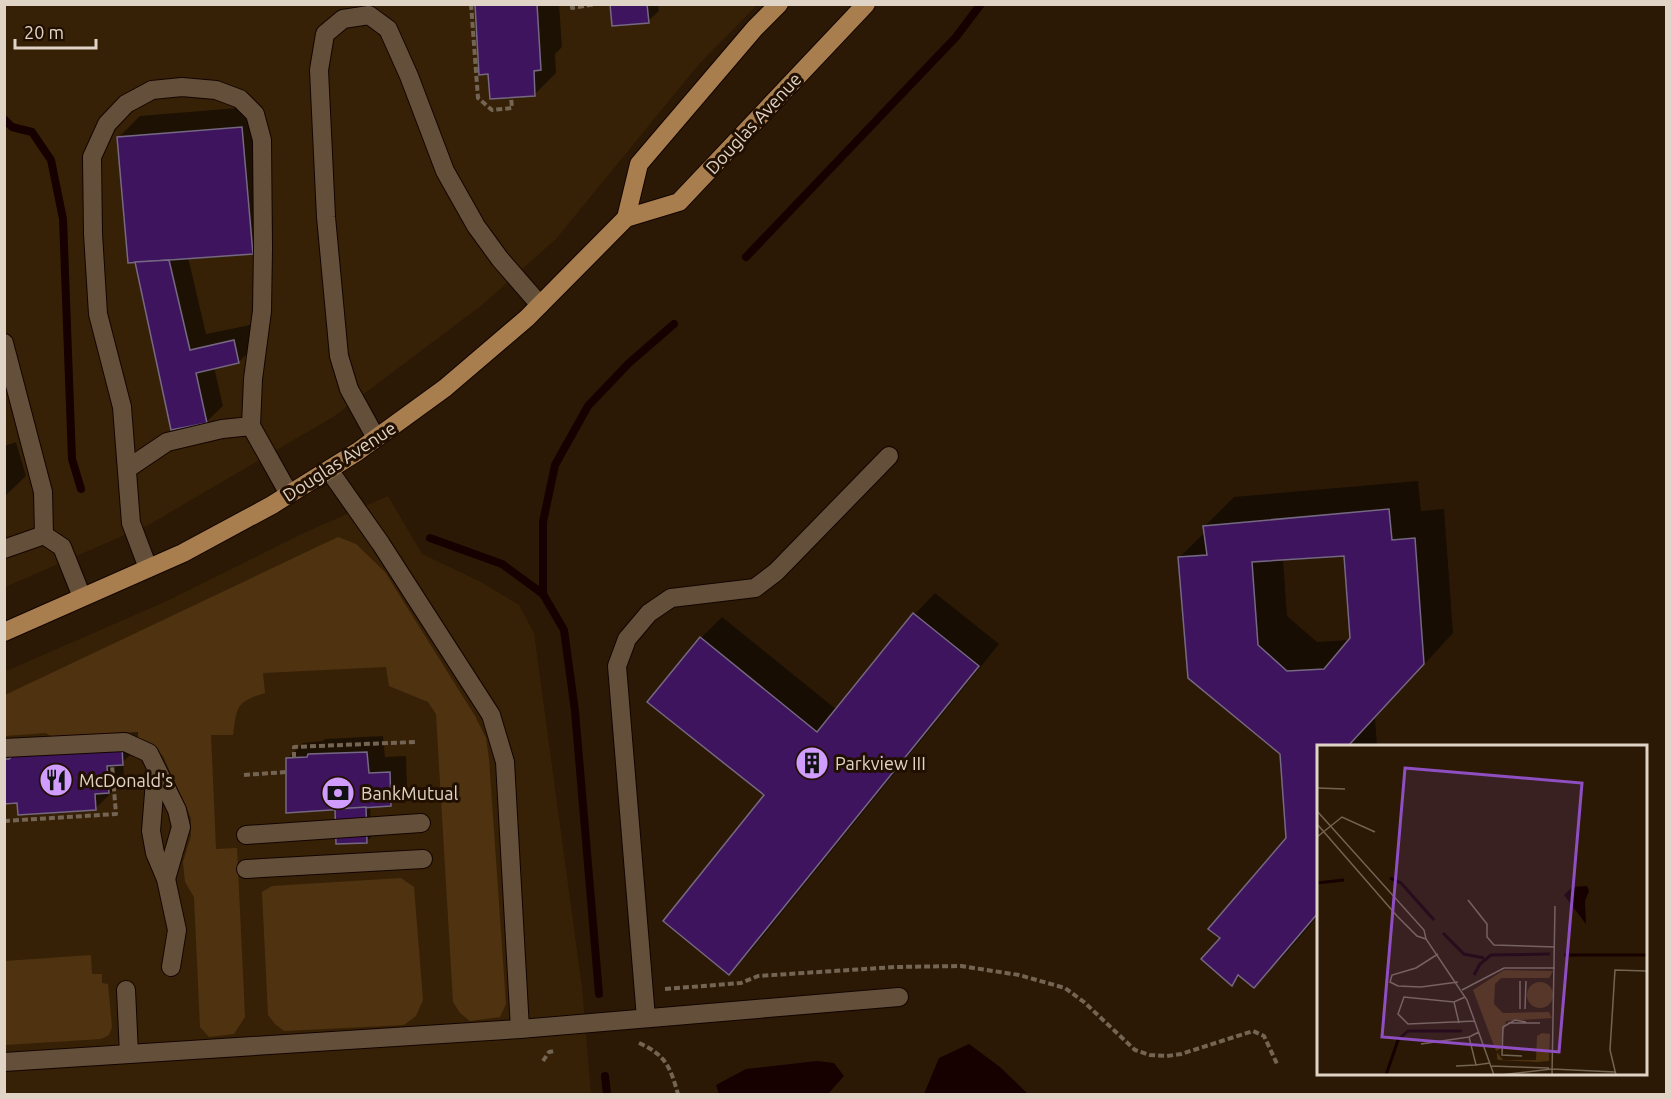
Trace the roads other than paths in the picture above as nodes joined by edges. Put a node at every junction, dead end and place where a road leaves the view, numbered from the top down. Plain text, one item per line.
1 (779, 4) edge
2 (866, 4) edge
3 (626, 218) junction
4 (540, 305) junction
5 (4, 342) edge
6 (251, 426) junction
7 (376, 438) junction
8 (889, 456) dead end
9 (127, 469) junction
10 (329, 470) junction
11 (290, 494) junction
12 (44, 535) junction
13 (4, 549) edge
14 (148, 568) junction
15 (82, 597) junction
16 (4, 632) edge
17 (4, 748) edge
18 (156, 768) junction
19 (421, 823) dead end
20 (246, 835) dead end
21 (423, 859) dead end
22 (246, 869) dead end
23 (166, 879) junction
24 (171, 967) dead end
25 (126, 990) dead end
26 (899, 997) dead end
27 (646, 1018) junction
28 (520, 1029) junction
29 (129, 1054) junction
30 (4, 1062) edge

1 - 3 main road
2 - 3 main road, Douglas Avenue
3 - 4 main road, Douglas Avenue
4 - 7 main road, Douglas Avenue
4 - 7 lane
5 - 12 lane
6 - 9 lane
6 - 9 lane
6 - 11 lane
7 - 10 main road, Douglas Avenue
8 - 27 lane
9 - 14 lane
10 - 11 main road, Douglas Avenue
10 - 28 lane
11 - 14 main road, Douglas Avenue
12 - 13 lane
12 - 15 lane
14 - 15 main road, Douglas Avenue
15 - 16 main road, Douglas Avenue
17 - 18 lane
18 - 23 lane
18 - 23 lane
19 - 20 lane
21 - 22 lane
23 - 24 lane
25 - 29 lane
26 - 27 lane
27 - 28 lane
28 - 29 lane
29 - 30 lane

